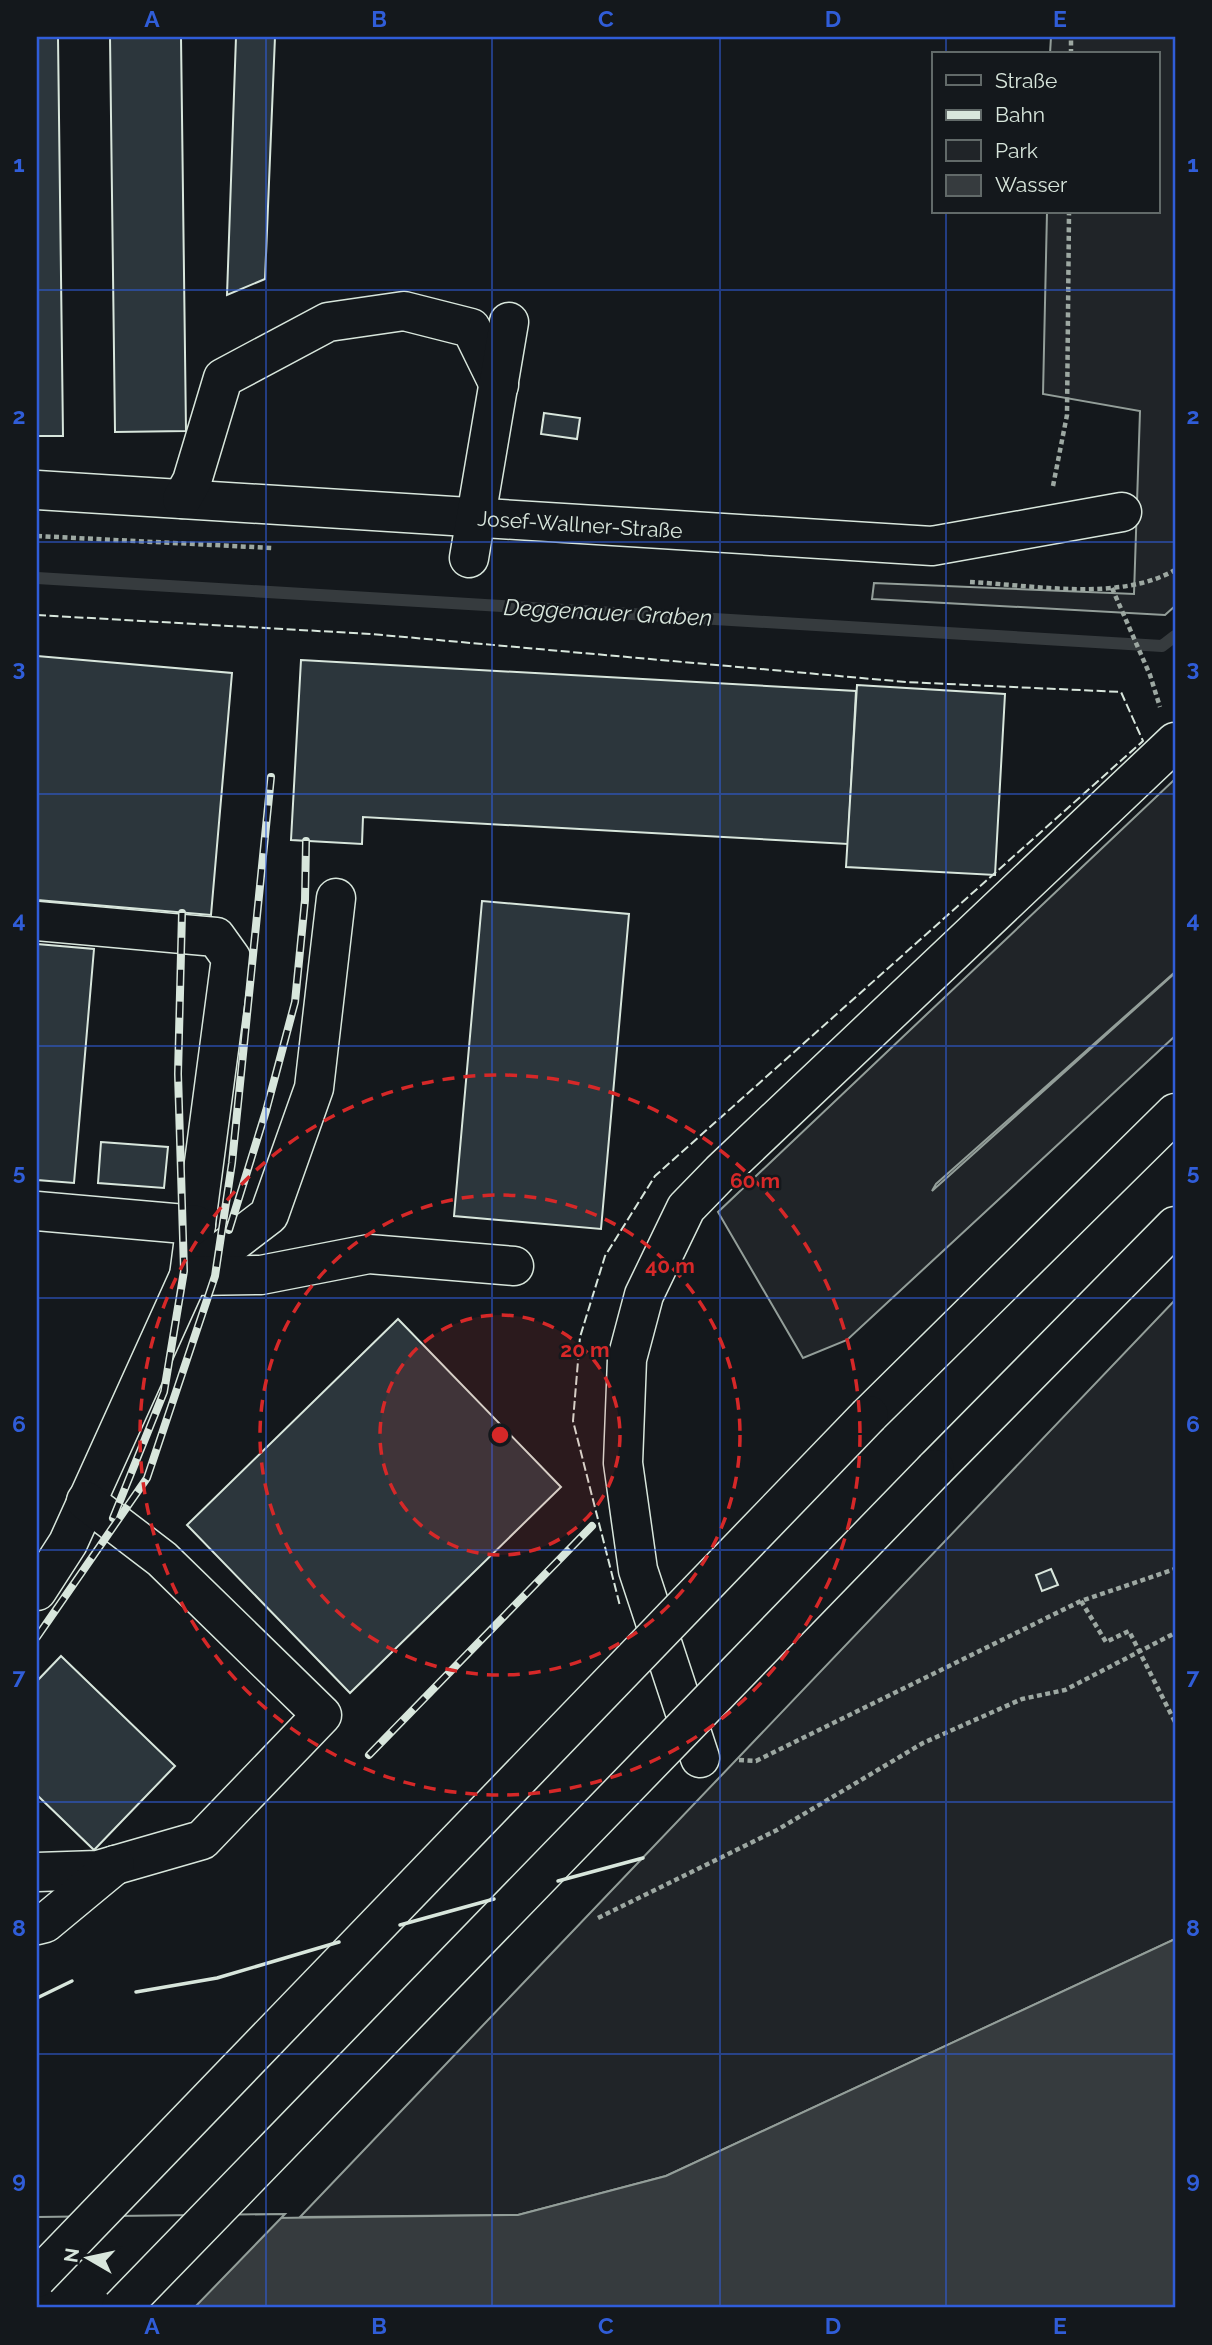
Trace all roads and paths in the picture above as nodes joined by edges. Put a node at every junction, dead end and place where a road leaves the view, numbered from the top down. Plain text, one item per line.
1 (1069, 214) edge
2 (509, 322) dead end
3 (499, 385) junction
4 (37, 490) edge
5 (182, 499) junction
6 (1122, 512) dead end
7 (476, 517) junction
8 (1045, 528) junction
9 (469, 558) dead end
10 (1175, 570) edge
11 (1151, 677) dead end
12 (1175, 742) edge
13 (336, 898) dead end
14 (37, 921) edge
15 (1175, 1113) edge
16 (37, 1210) edge
17 (196, 1225) junction
18 (1175, 1226) edge
19 (514, 1266) dead end
20 (189, 1276) junction
21 (86, 1501) junction
22 (1175, 1569) edge
23 (37, 1591) edge
24 (1081, 1601) junction
25 (1175, 1633) edge
26 (1140, 1653) junction
27 (1175, 1722) edge
28 (700, 1758) joint
29 (116, 1865) junction
30 (37, 1872) edge
31 (598, 1918) dead end
32 (37, 1925) edge
33 (37, 2278) edge
34 (121, 2308) edge

1 - 8 path
2 - 3 main road
3 - 5 main road
3 - 7 main road
4 - 5 main road, Josef-Wallner-Straße
5 - 7 main road, Josef-Wallner-Straße
6 - 8 main road, Josef-Wallner-Straße
7 - 8 main road, Josef-Wallner-Straße
7 - 9 main road
10 - 11 path
12 - 28 main road
13 - 20 main road
14 - 17 main road
15 - 33 main road, bridge
16 - 17 main road
17 - 20 main road
18 - 34 main road, bridge
19 - 20 main road
20 - 21 main road
21 - 23 main road
21 - 29 main road
22 - 24 path
24 - 26 path
24 - 28 path
25 - 26 path
26 - 27 path
26 - 31 path
29 - 30 main road
29 - 32 main road

